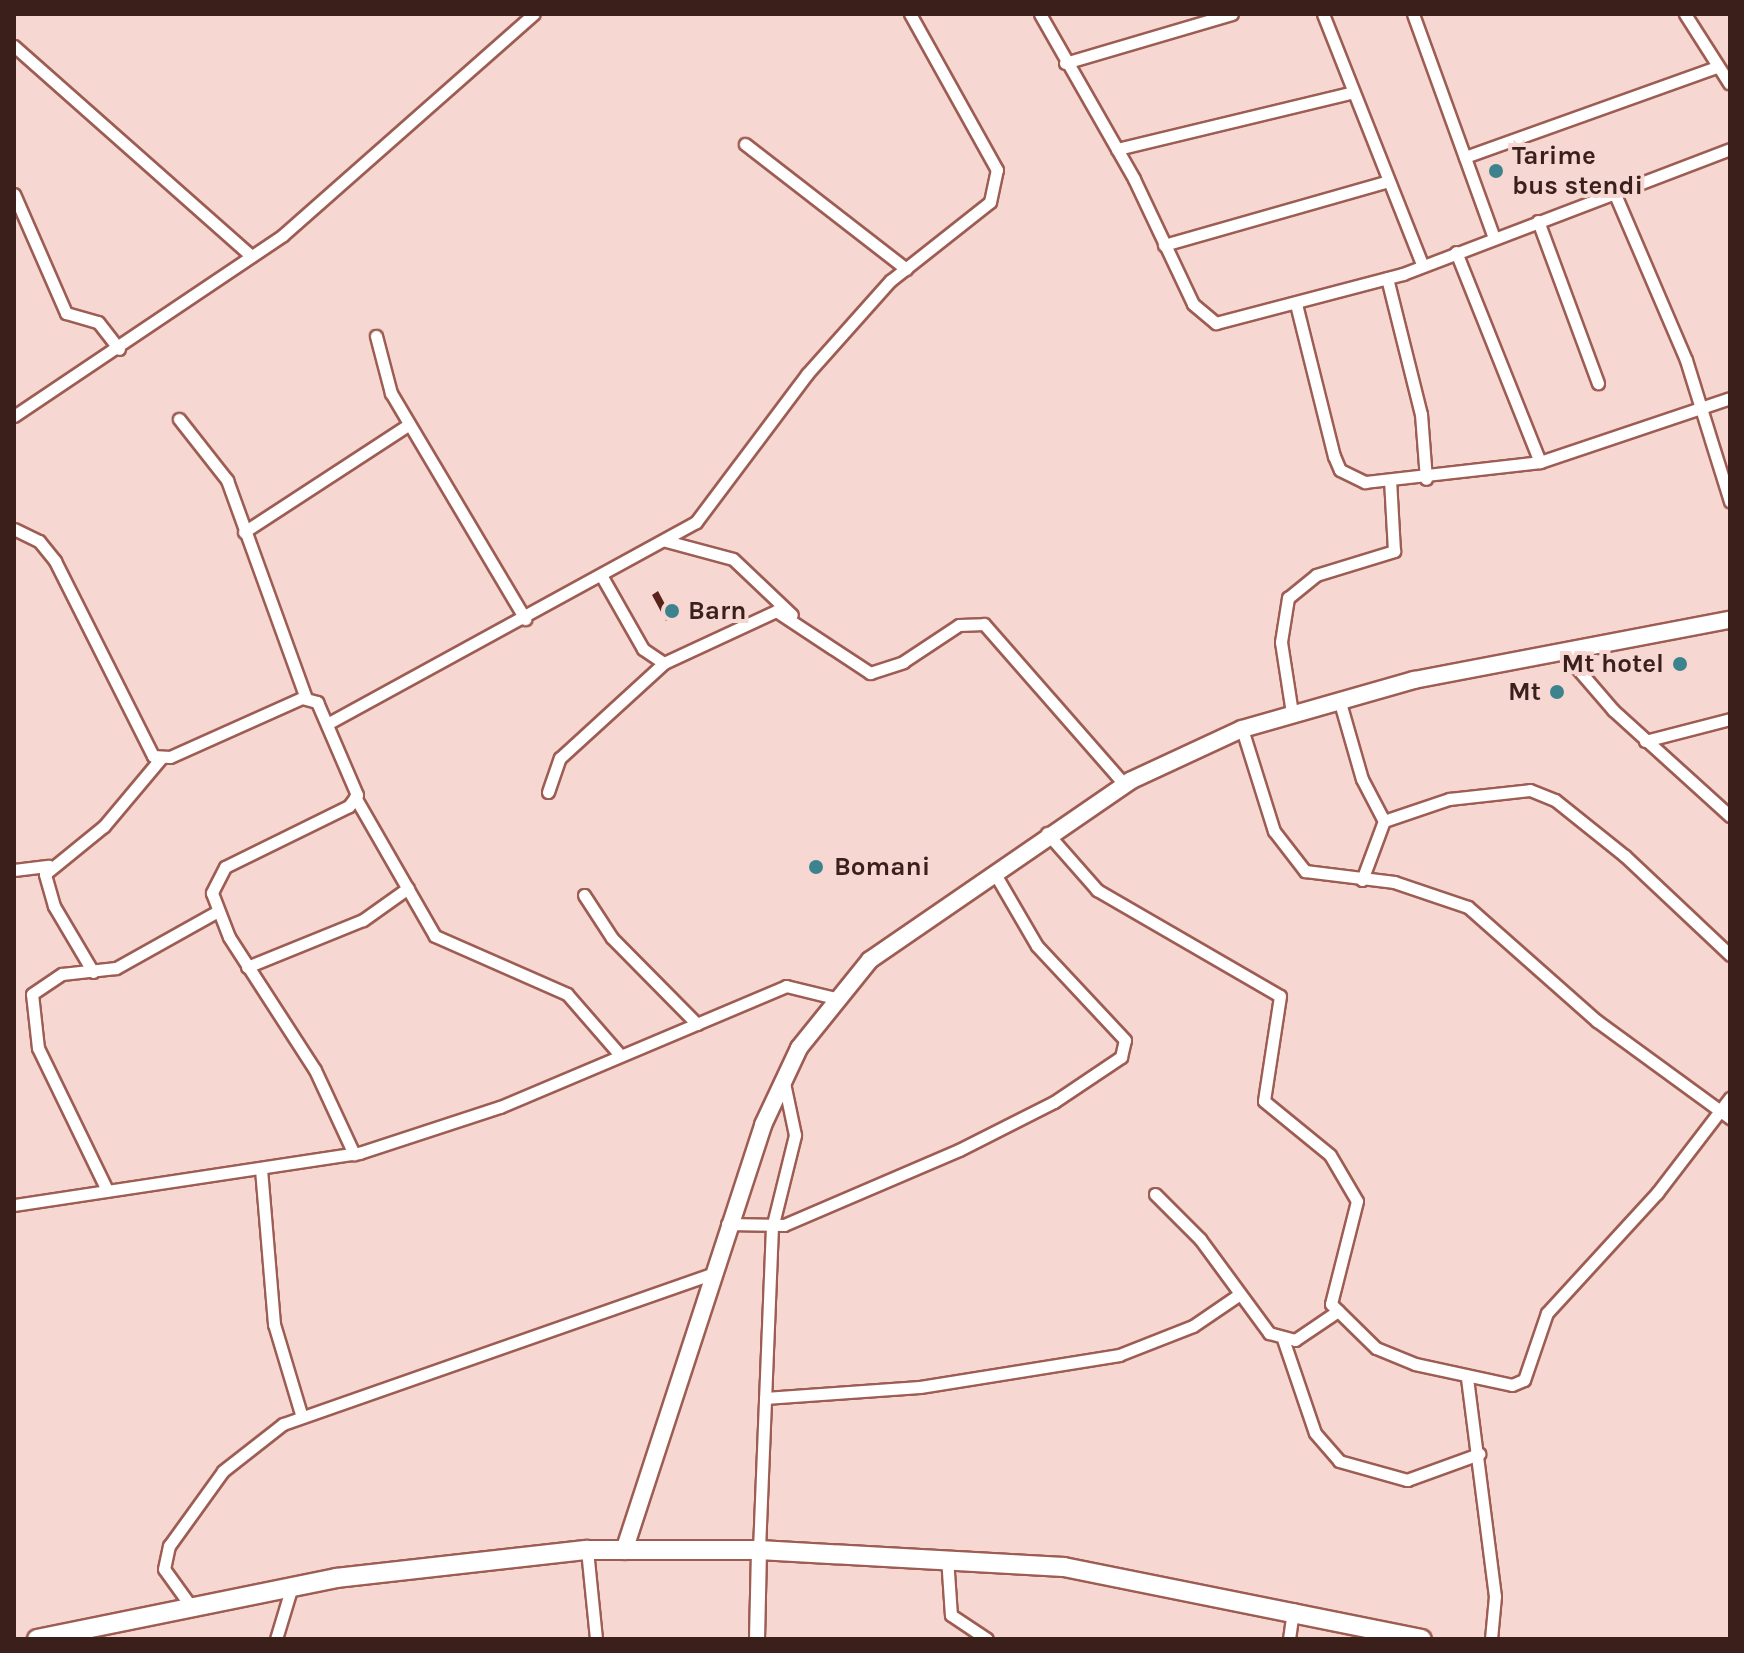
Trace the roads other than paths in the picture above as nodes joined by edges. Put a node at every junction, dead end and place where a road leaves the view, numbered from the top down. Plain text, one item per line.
1 (534, 14) edge
2 (910, 14) edge
3 (1040, 14) edge
4 (1232, 14) edge
5 (1323, 14) edge
6 (1413, 14) edge
7 (1685, 14) edge
8 (14, 46) edge
9 (1065, 63) junction
10 (1717, 67) junction
11 (1730, 83) edge
12 (1351, 93) junction
13 (745, 144) dead end
14 (1117, 149) junction
15 (1730, 149) edge
16 (1465, 157) junction
17 (1385, 182) junction
18 (1614, 192) junction
19 (14, 194) edge
20 (1538, 221) junction
21 (1494, 238) junction
22 (1164, 245) junction
23 (1456, 252) junction
24 (251, 256) junction
25 (1423, 266) junction
26 (906, 269) junction
27 (1387, 278) junction
28 (1296, 304) junction
29 (376, 336) dead end
30 (119, 349) junction
31 (1598, 383) dead end
32 (1730, 398) edge
33 (1704, 409) junction
34 (14, 416) edge
35 (179, 419) dead end
36 (408, 425) junction
37 (1540, 462) junction
38 (1426, 479) junction
39 (1390, 480) junction
40 (1730, 501) edge
41 (14, 529) edge
42 (244, 532) junction
43 (666, 541) junction
44 (601, 575) junction
45 (795, 618) junction
46 (525, 619) junction
47 (1730, 620) edge
48 (1564, 653) junction
49 (664, 663) junction
50 (306, 698) junction
51 (1339, 699) junction
52 (1292, 713) junction
53 (1730, 719) edge
54 (327, 724) junction
55 (1242, 729) junction
56 (1645, 741) junction
57 (161, 758) junction
58 (1124, 784) junction
59 (548, 792) dead end
60 (355, 797) junction
61 (1730, 816) edge
62 (1384, 821) junction
63 (1047, 833) junction
64 (49, 866) junction
65 (14, 870) edge
66 (994, 872) junction
67 (1362, 880) junction
68 (408, 888) junction
69 (584, 895) dead end
70 (216, 912) junction
71 (1730, 955) edge
72 (247, 967) junction
73 (93, 972) junction
74 (835, 998) junction
75 (697, 1024) junction
76 (620, 1055) junction
77 (783, 1077) junction
78 (1730, 1098) edge
79 (1725, 1114) edge
80 (354, 1154) junction
81 (261, 1169) junction
82 (106, 1188) junction
83 (1155, 1194) dead end
84 (14, 1205) edge
85 (727, 1224) junction
86 (772, 1228) junction
87 (712, 1274) junction
88 (1237, 1296) junction
89 (1338, 1311) junction
90 (1283, 1339) junction
91 (1467, 1378) junction
92 (765, 1398) junction
93 (301, 1414) junction
94 (1479, 1454) junction
95 (587, 1550) junction
96 (759, 1550) junction
97 (624, 1551) junction
98 (947, 1557) junction
99 (292, 1586) junction
100 (190, 1605) junction
101 (1293, 1609) junction
102 (1350, 1630) edge
103 (37, 1639) edge
104 (276, 1639) edge
105 (596, 1639) edge
106 (757, 1639) edge
107 (987, 1639) edge
108 (1289, 1639) edge
109 (1422, 1639) edge
110 (1491, 1639) edge

1 - 24 street
2 - 26 street
3 - 9 street
4 - 9 street
5 - 12 street
6 - 16 street
7 - 10 street
8 - 24 street
9 - 14 street
10 - 11 street
10 - 16 street
12 - 14 street
12 - 17 street
13 - 26 street
14 - 22 street
15 - 18 street
16 - 21 street
17 - 22 street
17 - 25 street
18 - 20 street
18 - 33 street
19 - 30 street
20 - 21 street
20 - 31 street
21 - 23 street
22 - 28 street
23 - 25 street
23 - 37 street
24 - 30 street
25 - 27 street
26 - 43 street
27 - 28 street
27 - 38 street
28 - 39 street
29 - 36 street
30 - 34 street
32 - 33 street
33 - 37 street
33 - 40 street
35 - 42 street
36 - 42 street
36 - 46 street
37 - 38 street
38 - 39 street
39 - 52 street
41 - 57 street
42 - 50 street
43 - 44 street
43 - 45 street
44 - 46 street
44 - 49 street
45 - 49 street
45 - 58 street
46 - 54 street
47 - 48 main road
48 - 51 main road
48 - 56 street
49 - 59 street
50 - 54 street
50 - 57 street
51 - 52 main road
51 - 62 street
52 - 55 main road
53 - 56 street
54 - 60 street
55 - 58 main road
55 - 67 street
56 - 61 street
57 - 64 street
58 - 63 main road
60 - 68 street
60 - 70 street
62 - 67 street
62 - 71 street
63 - 66 main road
63 - 89 street
64 - 65 street
64 - 73 street
66 - 74 main road
66 - 86 street
67 - 79 street
68 - 72 street
68 - 76 street
69 - 75 street
70 - 72 street
70 - 73 street
72 - 80 street
73 - 82 street
74 - 75 street
74 - 77 main road
75 - 76 street
76 - 80 street
77 - 85 main road
77 - 86 street
78 - 79 street
79 - 91 street
80 - 81 street
81 - 82 street
81 - 93 street
82 - 84 street
83 - 88 street
85 - 86 street
85 - 87 main road
86 - 92 street
87 - 93 street
87 - 97 main road
88 - 90 street
88 - 92 street
89 - 90 street
89 - 91 street
90 - 94 street
91 - 94 street
92 - 96 street
93 - 100 street
94 - 110 street
95 - 97 highway
95 - 99 highway
95 - 105 street
96 - 97 highway
96 - 98 highway
96 - 106 street
98 - 101 highway
98 - 107 street
99 - 100 highway
99 - 104 street
100 - 103 highway
101 - 102 highway
101 - 108 street
102 - 109 highway

